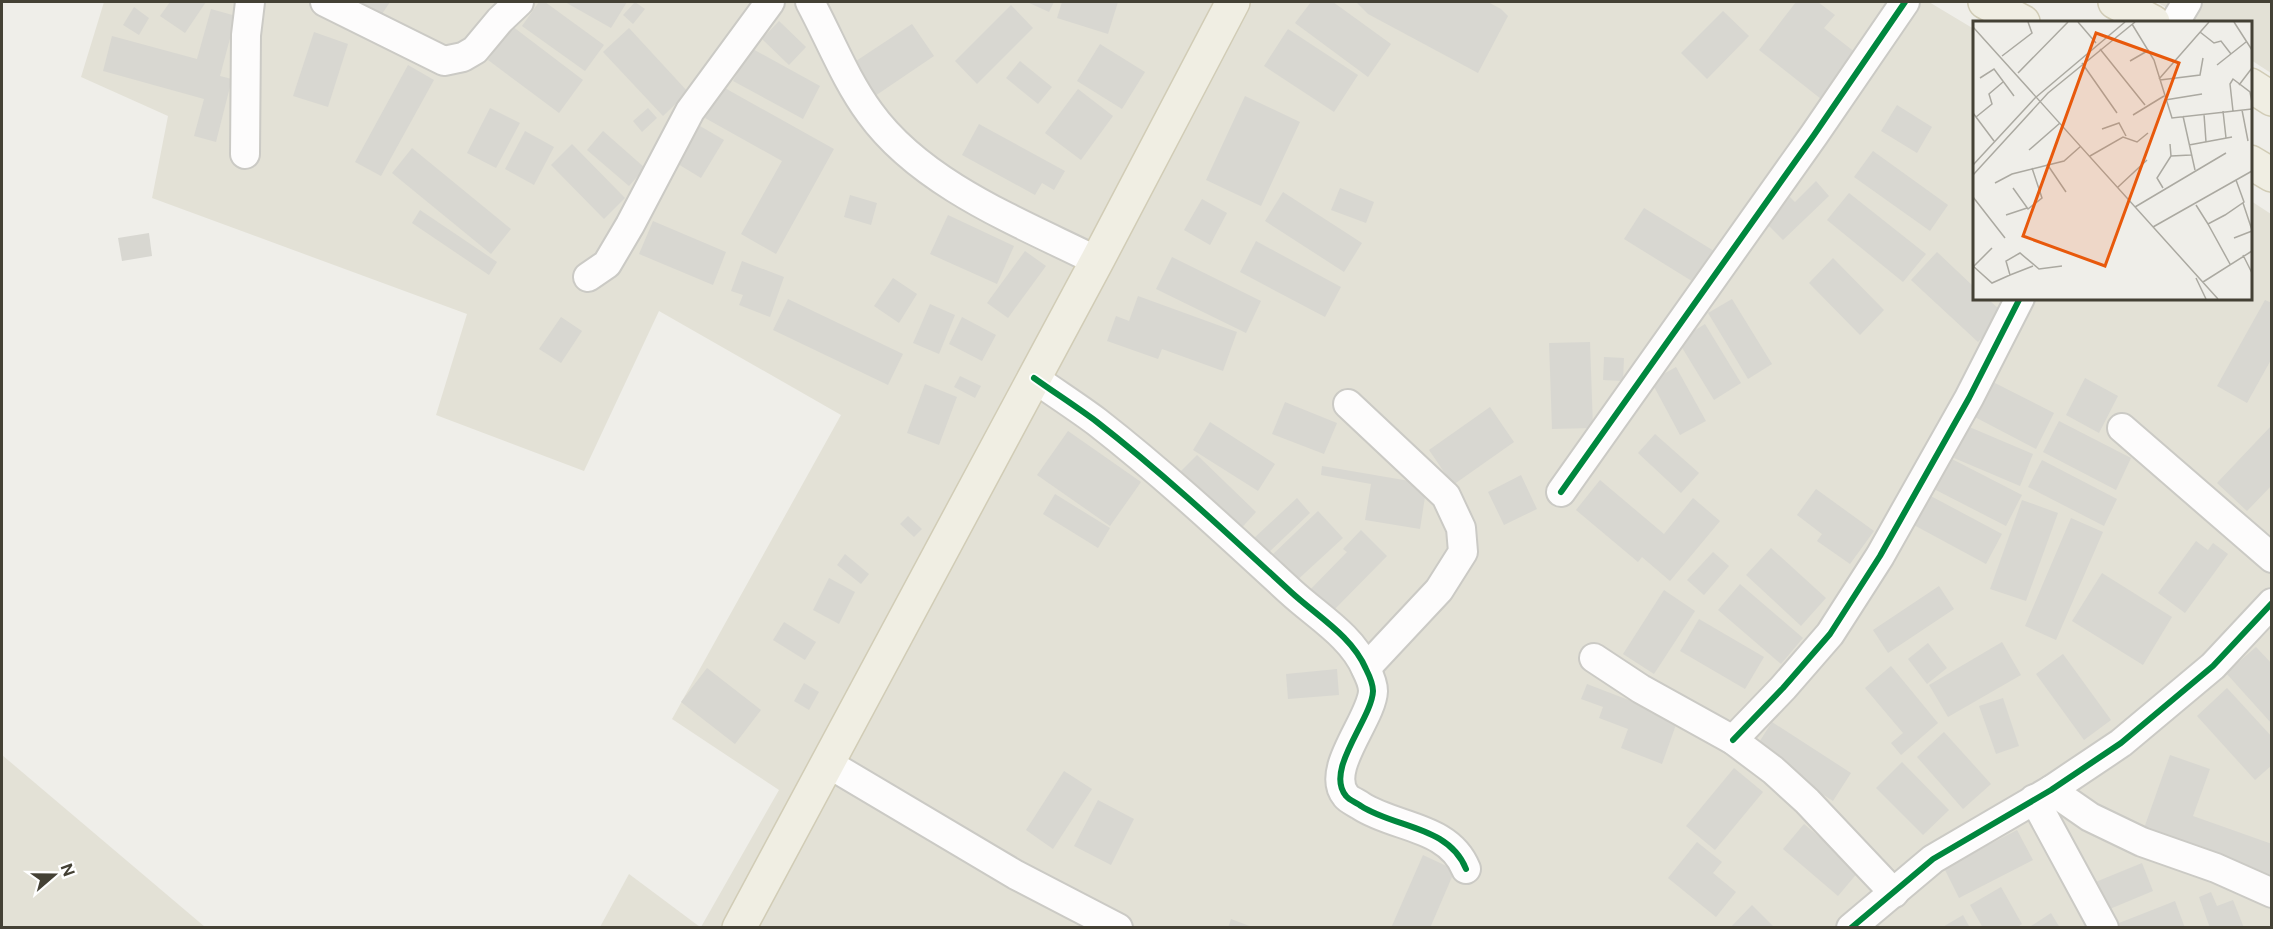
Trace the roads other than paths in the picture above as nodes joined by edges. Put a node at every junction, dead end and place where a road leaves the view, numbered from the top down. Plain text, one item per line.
1 (250, 2) edge
2 (325, 2) edge
3 (519, 2) edge
4 (770, 2) edge
5 (810, 2) edge
6 (1233, 2) edge
7 (1905, 2) edge
8 (1985, 2) edge
9 (2115, 2) edge
10 (2187, 2) edge
11 (2021, 21) edge
12 (2151, 21) edge
13 (2176, 21) edge
14 (2252, 86) edge
15 (2271, 99) edge
16 (245, 154) dead end
17 (2252, 163) edge
18 (2271, 175) edge
19 (1097, 261) junction
20 (588, 277) dead end
21 (2019, 300) edge
22 (1034, 378) junction
23 (1348, 404) dead end
24 (2122, 428) dead end
25 (1561, 492) dead end
26 (2271, 558) edge
27 (2271, 603) edge
28 (1594, 658) dead end
29 (1366, 668) junction
30 (1733, 740) junction
31 (829, 764) junction
32 (2043, 794) junction
33 (1466, 869) dead end
34 (1894, 893) junction
35 (2271, 893) edge
36 (1857, 926) edge
37 (739, 927) edge
38 (1118, 927) edge
39 (2104, 927) edge

1 - 16 street
2 - 3 street
4 - 20 street
5 - 19 street
6 - 19 main road
7 - 25 street
8 - 11 main road
9 - 12 main road
10 - 13 street
14 - 15 main road
17 - 18 main road
19 - 22 main road
21 - 30 street
22 - 29 street
22 - 31 main road
23 - 29 street
24 - 26 street
27 - 32 street
28 - 30 street
29 - 33 street
30 - 34 street
31 - 37 main road
31 - 38 street
32 - 34 street
32 - 35 street
32 - 39 street
34 - 36 street

